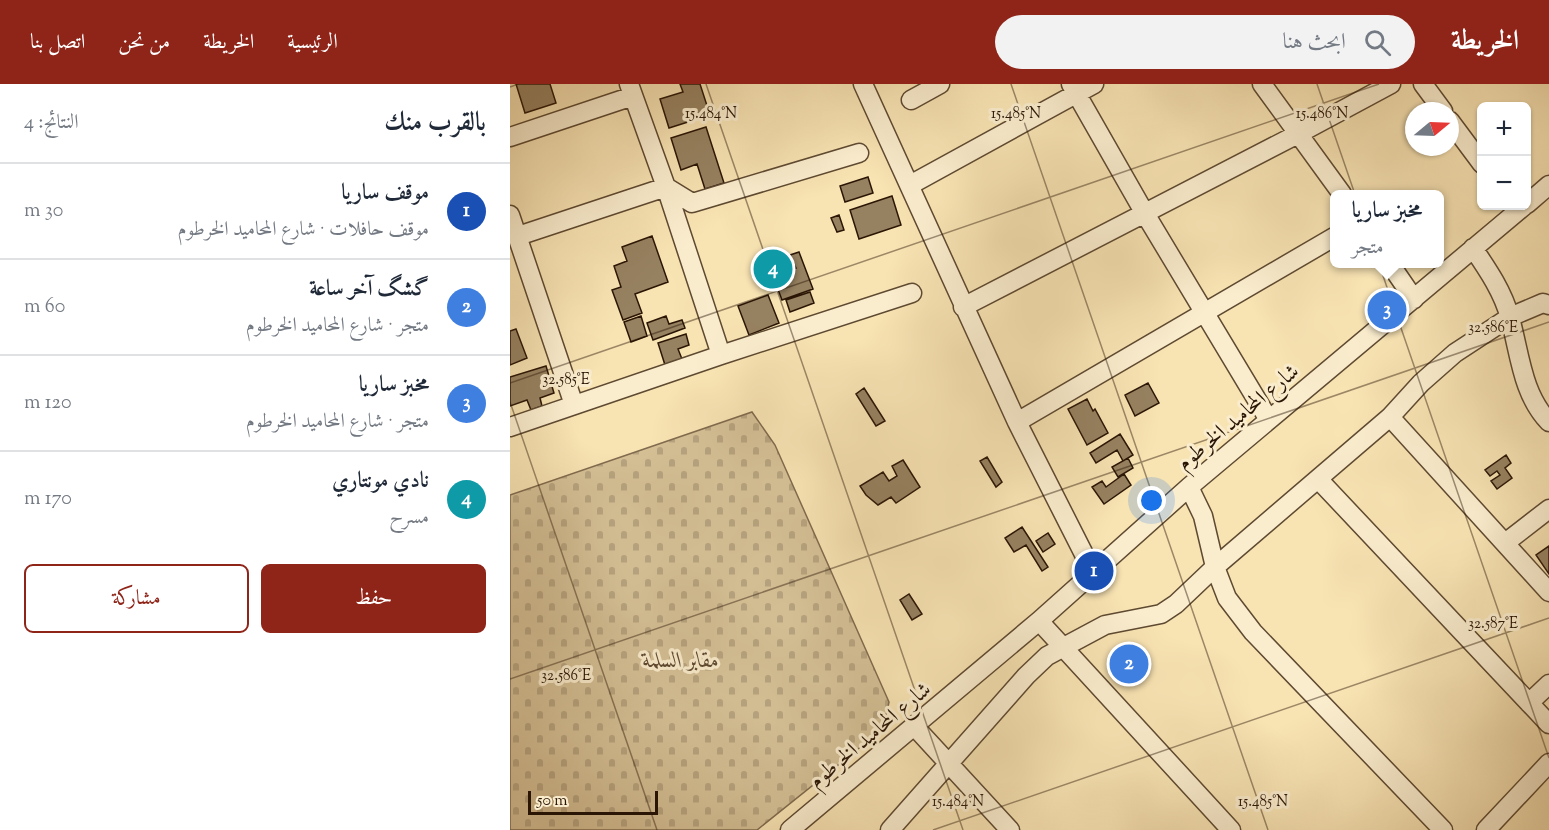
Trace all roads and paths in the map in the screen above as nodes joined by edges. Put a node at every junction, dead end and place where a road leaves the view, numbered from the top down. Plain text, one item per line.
1 (863, 84) edge
2 (940, 84) edge
3 (1094, 84) edge
4 (1262, 84) edge
5 (1391, 84) edge
6 (1423, 84) edge
7 (1073, 89) edge
8 (631, 90) edge
9 (910, 100) dead end
10 (1436, 102) edge
11 (1459, 133) edge
12 (1298, 134) junction
13 (510, 137) edge
14 (859, 153) dead end
15 (1477, 157) edge
16 (910, 185) junction
17 (1549, 185) edge
18 (666, 187) junction
19 (1338, 190) edge
20 (1531, 199) edge
21 (1517, 210) edge
22 (1144, 212) junction
23 (510, 215) edge
24 (518, 236) junction
25 (1330, 240) edge
26 (1473, 248) junction
27 (1393, 268) edge
28 (912, 293) dead end
29 (1413, 299) junction
30 (1549, 305) edge
31 (963, 307) junction
32 (1205, 313) junction
33 (1510, 317) junction
34 (721, 355) junction
35 (574, 405) junction
36 (1390, 417) junction
37 (1269, 420) junction
38 (1017, 422) junction
39 (1549, 422) edge
40 (510, 427) edge
41 (1318, 479) junction
42 (1189, 487) junction
43 (1549, 509) edge
44 (1504, 543) junction
45 (1215, 567) junction
46 (1093, 572) junction
47 (1549, 592) edge
48 (1039, 621) junction
49 (1062, 647) junction
50 (1549, 684) edge
51 (1529, 703) junction
52 (1549, 724) edge
53 (915, 727) junction
54 (948, 763) junction
55 (1549, 763) edge
56 (790, 830) edge
57 (890, 830) edge
58 (1010, 830) edge
59 (1231, 830) edge
60 (1443, 830) edge
61 (1485, 830) edge

1 - 16 street
2 - 9 street
3 - 7 street
4 - 12 street
5 - 12 street
6 - 10 street
7 - 16 street
7 - 22 street
8 - 13 street
8 - 18 street
11 - 15 street
12 - 19 street
12 - 22 street
14 - 18 street
16 - 31 street
17 - 20 street, شارع المحاميد الخرطوم
18 - 24 street
18 - 34 street
21 - 26 street, شارع المحاميد الخرطوم
22 - 31 street
22 - 32 street
23 - 24 street
24 - 35 street
25 - 32 street
26 - 29 street, شارع المحاميد الخرطوم
26 - 33 street
27 - 29 street
28 - 34 street
29 - 37 street, شارع المحاميد الخرطوم
30 - 33 street
31 - 38 street
32 - 37 street
32 - 38 street
33 - 36 street
33 - 39 street
34 - 35 street
35 - 40 street
36 - 41 street
36 - 44 street
37 - 42 street, شارع المحاميد الخرطوم
38 - 46 street
41 - 45 street
41 - 51 street
42 - 45 street
42 - 46 street, شارع المحاميد الخرطوم
43 - 44 street
44 - 47 street
45 - 49 street
45 - 60 street
46 - 48 street, شارع المحاميد الخرطوم
48 - 49 street
48 - 53 street, شارع المحاميد الخرطوم
49 - 54 street
49 - 59 street
50 - 51 street
51 - 52 street
53 - 54 street
53 - 56 street, شارع المحاميد الخرطوم
54 - 57 street
54 - 58 street
55 - 61 street

